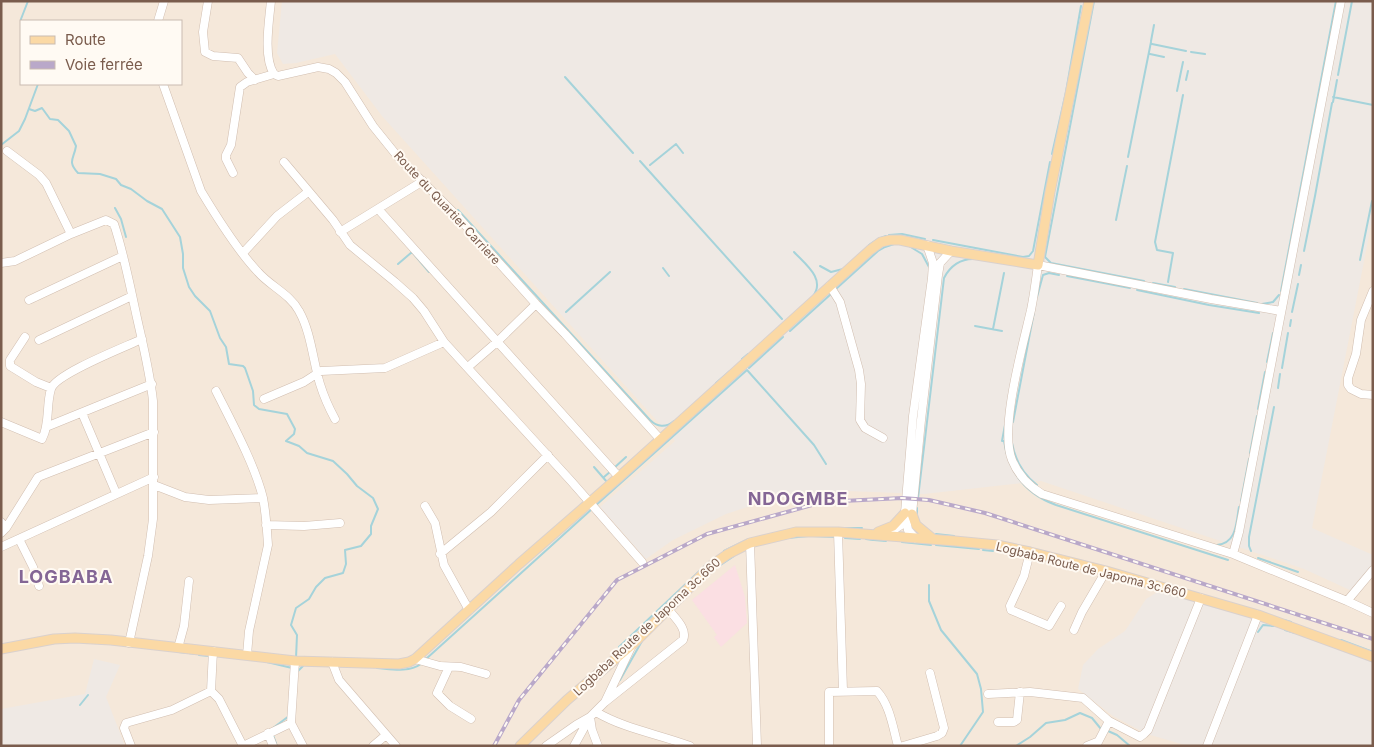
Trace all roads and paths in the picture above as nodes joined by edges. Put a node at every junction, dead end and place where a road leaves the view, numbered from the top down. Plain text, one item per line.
1 (164, 1) edge
2 (208, 1) edge
3 (271, 1) edge
4 (1089, 1) edge
5 (1341, 1) edge
6 (158, 20) edge
7 (274, 74) junction
8 (255, 80) junction
9 (162, 85) edge
10 (7, 151) dead end
11 (284, 162) dead end
12 (232, 173) dead end
13 (422, 181) junction
14 (308, 192) junction
15 (379, 210) junction
16 (340, 232) junction
17 (70, 234) junction
18 (927, 245) junction
19 (951, 251) junction
20 (243, 252) junction
21 (123, 256) junction
22 (1, 263) edge
23 (1038, 265) junction
24 (830, 286) junction
25 (1373, 291) edge
26 (132, 296) junction
27 (29, 300) dead end
28 (536, 304) junction
29 (1281, 311) junction
30 (25, 337) dead end
31 (142, 339) junction
32 (39, 340) dead end
33 (498, 341) junction
34 (444, 342) junction
35 (468, 367) junction
36 (317, 373) junction
37 (152, 384) junction
38 (51, 388) junction
39 (216, 390) dead end
40 (1373, 395) edge
41 (264, 399) dead end
42 (82, 414) junction
43 (335, 419) dead end
44 (1, 422) edge
45 (46, 427) junction
46 (154, 432) junction
47 (883, 438) dead end
48 (660, 439) junction
49 (100, 452) junction
50 (548, 455) junction
51 (619, 477) junction
52 (154, 481) junction
53 (116, 493) junction
54 (262, 498) junction
55 (590, 503) junction
56 (425, 506) dead end
57 (907, 516) junction
58 (340, 523) dead end
59 (266, 525) junction
60 (3, 528) edge
61 (838, 532) junction
62 (871, 534) junction
63 (885, 535) junction
64 (915, 538) junction
65 (19, 539) junction
66 (933, 539) junction
67 (750, 543) junction
68 (1, 547) edge
69 (1030, 552) junction
70 (440, 554) junction
71 (1233, 554) junction
72 (642, 562) dead end
73 (1373, 570) edge
74 (1106, 571) junction
75 (189, 581) dead end
76 (40, 586) dead end
77 (1201, 598) junction
78 (1347, 601) junction
79 (1061, 606) dead end
80 (668, 609) junction
81 (469, 610) junction
82 (1373, 613) edge
83 (1258, 615) junction
84 (1074, 630) dead end
85 (129, 643) junction
86 (633, 644) junction
87 (178, 648) junction
88 (1, 649) edge
89 (213, 651) junction
90 (247, 655) junction
91 (1373, 656) edge
92 (415, 659) junction
93 (295, 661) junction
94 (332, 662) junction
95 (449, 668) junction
96 (930, 673) dead end
97 (486, 674) dead end
98 (211, 691) junction
99 (843, 691) junction
100 (1020, 692) junction
101 (988, 694) dead end
102 (605, 702) junction
103 (593, 715) junction
104 (471, 719) dead end
105 (1109, 721) junction
106 (998, 722) dead end
107 (291, 723) junction
108 (268, 733) junction
109 (386, 735) junction
110 (1097, 744) edge
111 (131, 746) edge
112 (243, 746) edge
113 (273, 746) edge
114 (303, 746) edge
115 (373, 746) edge
116 (396, 746) edge
117 (520, 746) edge
118 (546, 746) edge
119 (574, 746) edge
120 (598, 746) edge
121 (690, 746) edge
122 (757, 746) edge
123 (829, 746) edge
124 (898, 746) edge
125 (903, 746) edge
126 (1087, 746) edge
127 (1207, 746) edge

1 - 6 street
2 - 8 street
3 - 7 street
4 - 23 main road
5 - 29 street
7 - 8 street, Route du Quartier Carriere
7 - 13 street, Route du Quartier Carriere
8 - 12 street
9 - 20 street
10 - 17 street
11 - 14 street
13 - 15 street
13 - 28 street, Route du Quartier Carriere
14 - 16 street
14 - 20 street
15 - 16 street
15 - 33 street
16 - 34 street
17 - 21 street
17 - 22 street
18 - 19 main road
18 - 24 main road
18 - 57 street
19 - 23 main road
19 - 57 street
20 - 36 street
21 - 26 street
21 - 27 street
23 - 29 street
23 - 71 street
24 - 47 street
24 - 48 main road
25 - 40 street
26 - 31 street
26 - 32 street
28 - 33 street
28 - 48 street, Route du Quartier Carriere
29 - 71 street
30 - 38 street
31 - 37 street
31 - 38 street
33 - 35 street
33 - 51 street
34 - 35 street
34 - 36 street
35 - 50 street
36 - 41 street
36 - 43 street
37 - 42 street
37 - 46 street
38 - 45 street
39 - 54 street
42 - 45 street
42 - 49 street
44 - 45 street
46 - 49 street
46 - 52 street
48 - 51 main road
49 - 53 street
49 - 60 street
50 - 55 street
50 - 70 street
51 - 55 main road
52 - 53 street
52 - 54 street
52 - 85 street
53 - 65 street
54 - 59 street
55 - 72 street
55 - 81 main road
56 - 70 street
57 - 62 main road
57 - 63 street
57 - 64 street
57 - 66 main road
58 - 59 street
59 - 90 street
61 - 62 main road, Logbaba Route de Japoma 3c.660
61 - 67 main road, Logbaba Route de Japoma 3c.660
61 - 99 street
62 - 63 main road, Logbaba Route de Japoma 3c.660
63 - 64 main road, Logbaba Route de Japoma 3c.660
64 - 66 main road, Logbaba Route de Japoma 3c.660
65 - 68 street
65 - 76 street
66 - 69 main road, Logbaba Route de Japoma 3c.660
67 - 80 main road, Logbaba Route de Japoma 3c.660
67 - 122 street
69 - 74 main road, Logbaba Route de Japoma 3c.660
69 - 79 street
70 - 81 street
71 - 78 street
73 - 78 street
74 - 77 main road, Logbaba Route de Japoma 3c.660
74 - 84 street
75 - 87 street
77 - 83 main road, Logbaba Route de Japoma 3c.660
77 - 105 street
78 - 82 street
80 - 86 main road, Logbaba Route de Japoma 3c.660
80 - 102 street
81 - 92 main road
83 - 91 main road, Logbaba Route de Japoma 3c.660
83 - 127 street
85 - 87 main road
85 - 88 main road
86 - 102 street
86 - 117 main road, Logbaba Route de Japoma 3c.660
87 - 89 main road
89 - 90 main road
89 - 98 street
90 - 93 main road
92 - 94 main road
92 - 95 street
93 - 94 main road
93 - 107 street
94 - 109 street
95 - 97 street
95 - 104 street
96 - 125 street
98 - 111 street
98 - 112 street
99 - 123 street
99 - 124 street
100 - 101 street
100 - 105 street
100 - 106 street
102 - 103 street
103 - 118 street
103 - 119 street
103 - 120 street
103 - 121 street
105 - 110 street
107 - 108 street
107 - 114 street
108 - 112 street
108 - 113 street
109 - 115 street
109 - 116 street
110 - 126 street

